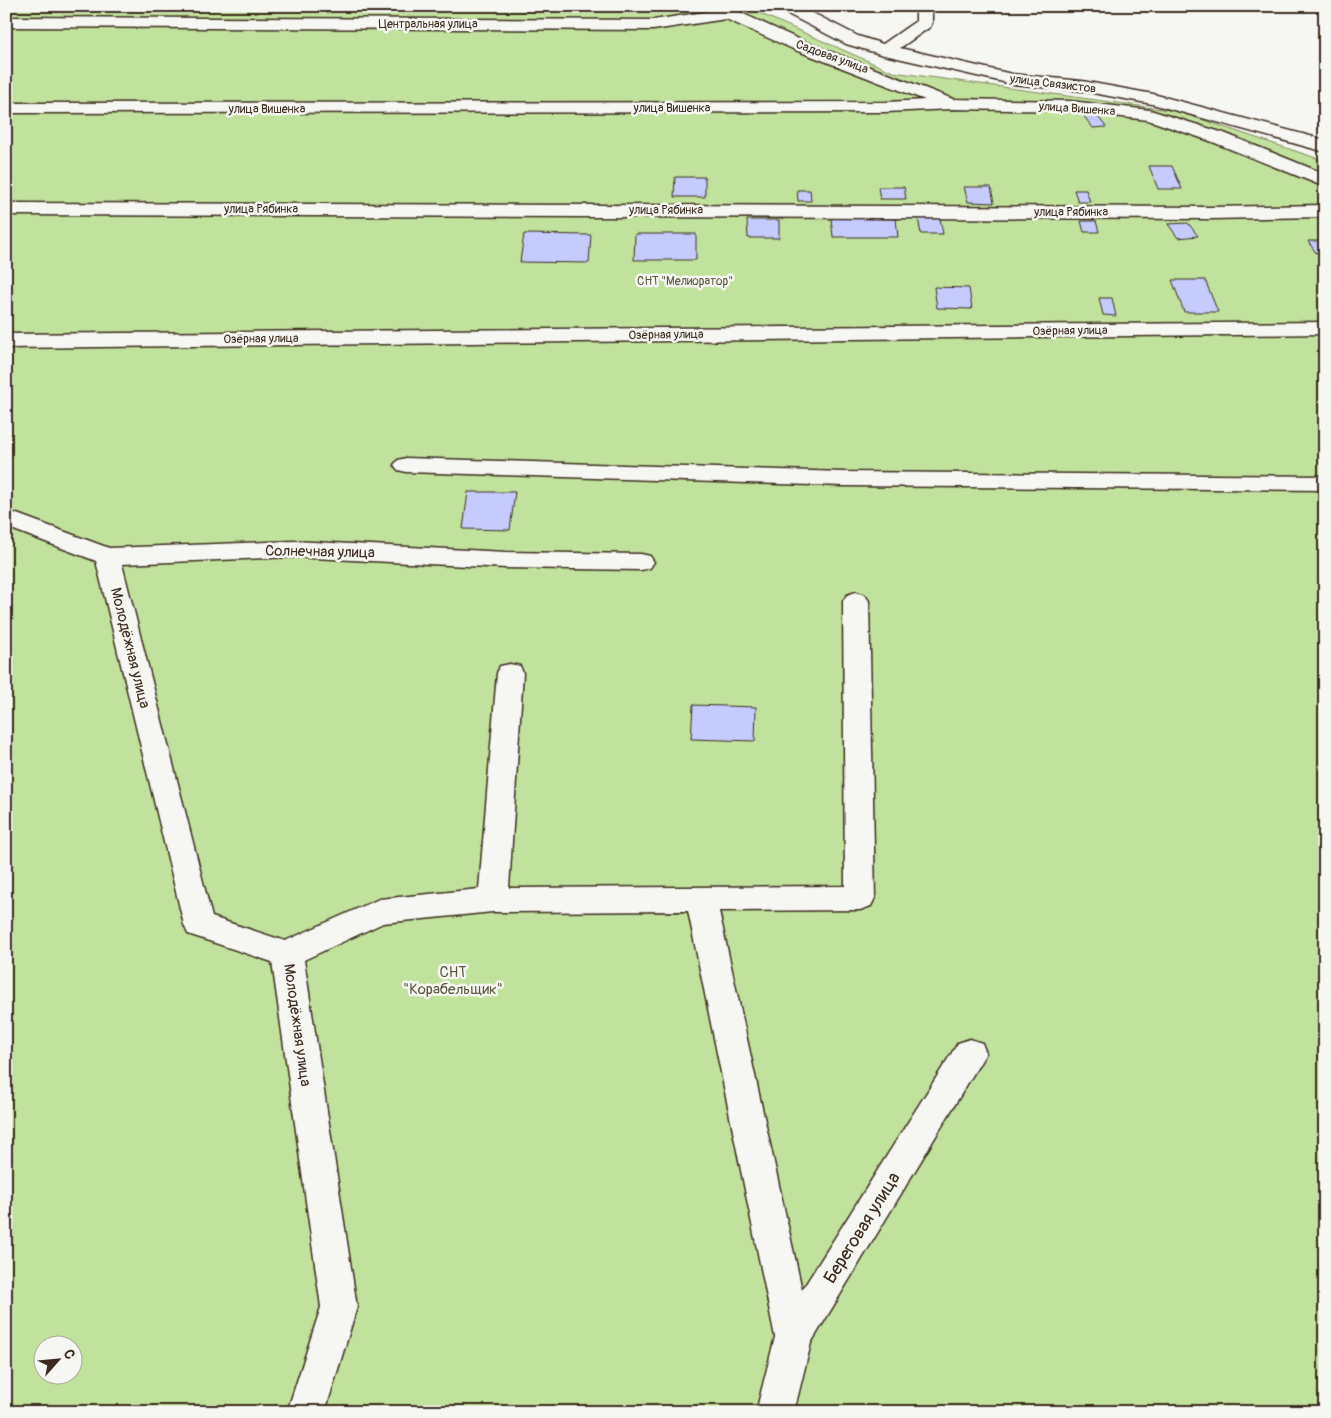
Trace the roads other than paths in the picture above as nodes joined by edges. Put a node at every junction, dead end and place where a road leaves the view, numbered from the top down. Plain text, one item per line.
1 (786, 6) edge
2 (924, 6) edge
3 (721, 10) edge
4 (6, 22) edge
5 (886, 50) junction
6 (952, 104) junction
7 (6, 108) edge
8 (1325, 146) edge
9 (1325, 181) edge
10 (6, 209) edge
11 (1325, 212) edge
12 (1325, 328) edge
13 (6, 341) edge
14 (406, 465) dead end
15 (1325, 483) edge
16 (6, 518) edge
17 (107, 556) junction
18 (642, 562) dead end
19 (856, 601) dead end
20 (510, 673) dead end
21 (701, 898) junction
22 (493, 900) junction
23 (286, 954) junction
24 (970, 1053) dead end
25 (794, 1337) junction
26 (306, 1412) edge
27 (774, 1412) edge

1 - 5 street, улица Связистов
2 - 5 street
3 - 4 street, Центральная улица
3 - 6 street, Садовая улица
5 - 8 street, улица Связистов
6 - 7 street, улица Вишенка
6 - 9 street, улица Вишенка
10 - 11 street, улица Рябинка
12 - 13 street, Озёрная улица
14 - 15 street
16 - 17 street, Солнечная улица
17 - 18 street, Солнечная улица
17 - 23 street, Молодёжная улица
19 - 21 street
20 - 22 street
21 - 22 street
21 - 25 street
22 - 23 street
23 - 26 street, Молодёжная улица
24 - 25 street, Береговая улица
25 - 27 street, Береговая улица

